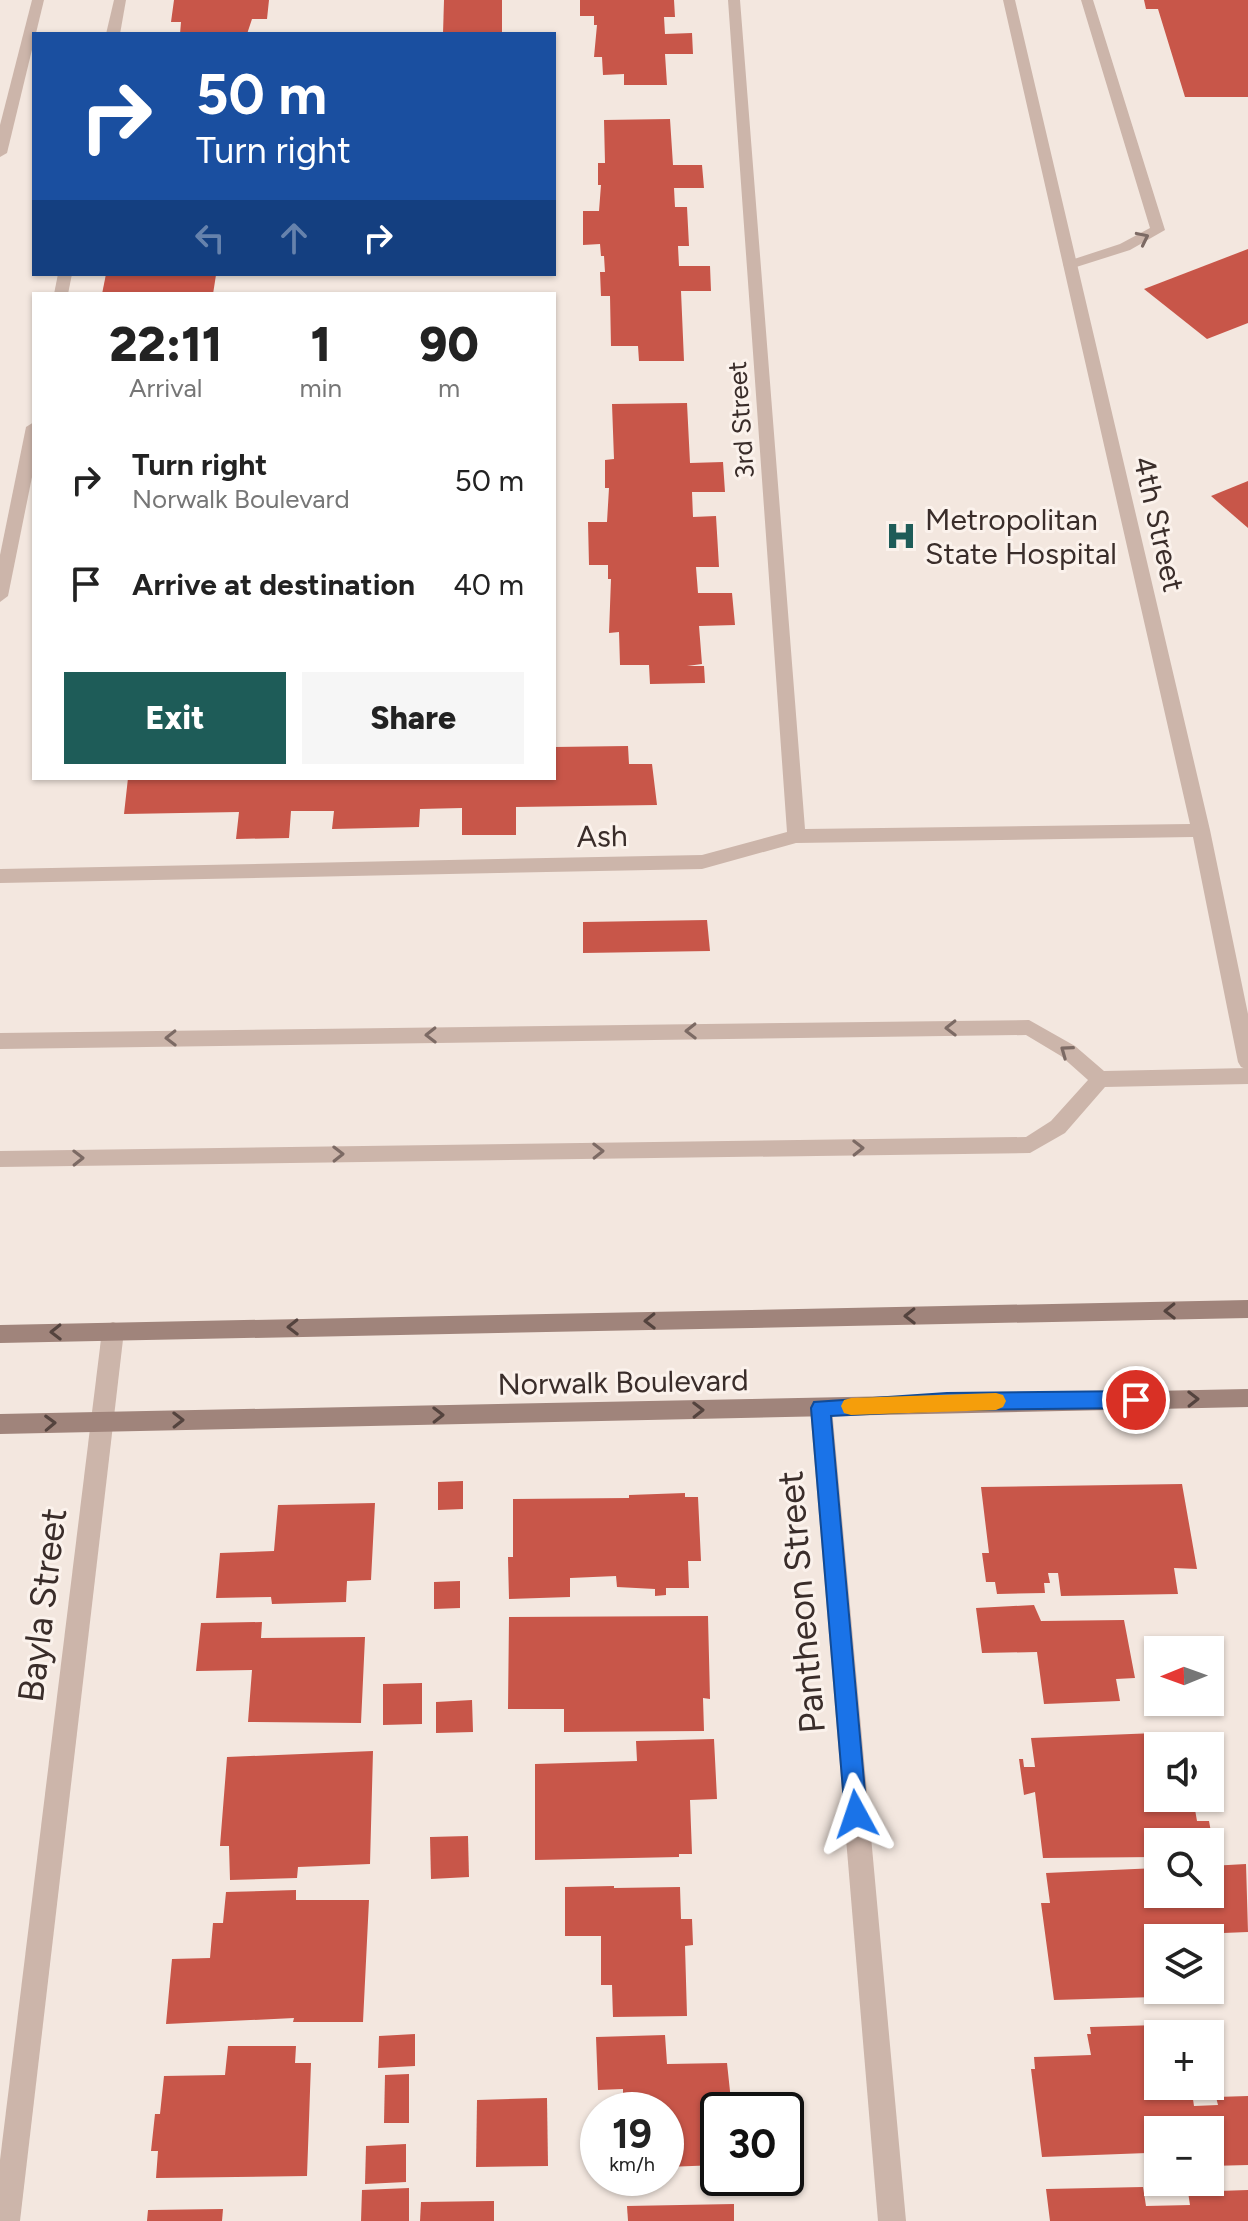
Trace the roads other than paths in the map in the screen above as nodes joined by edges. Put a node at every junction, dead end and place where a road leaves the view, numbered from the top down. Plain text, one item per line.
1 (38, 0) edge
2 (120, 0) edge
3 (734, 0) edge
4 (1009, 0) edge
5 (1087, 0) edge
6 (113, 32) edge
7 (0, 153) edge
8 (1070, 265) junction
9 (32, 437) edge
10 (0, 596) edge
11 (1201, 830) junction
12 (796, 836) junction
13 (0, 876) edge
14 (0, 1041) edge
15 (1248, 1062) edge
16 (1248, 1076) edge
17 (1100, 1079) junction
18 (0, 1159) edge
19 (1248, 1309) edge
20 (113, 1331) junction
21 (0, 1334) edge
22 (1248, 1398) edge
23 (821, 1408) junction
24 (100, 1421) junction
25 (0, 1424) edge
26 (6, 2221) edge
27 (892, 2221) edge

1 - 7 street
2 - 6 street
3 - 12 street, 3rd Street
4 - 8 street, 4th Street
8 -> 5 street
8 - 11 street, 4th Street
9 - 10 street
11 - 12 street, Ash
11 - 15 street, 4th Street
12 - 13 street, Ash
17 -> 14 street
16 - 17 street
18 -> 17 street
19 -> 20 main road, Norwalk Boulevard
20 -> 21 main road, Norwalk Boulevard
20 - 24 street, Bayla Street
23 -> 22 main road, Norwalk Boulevard
24 -> 23 main road, Norwalk Boulevard
23 - 27 street, Pantheon Street
25 -> 24 main road, Norwalk Boulevard
24 - 26 street, Bayla Street

